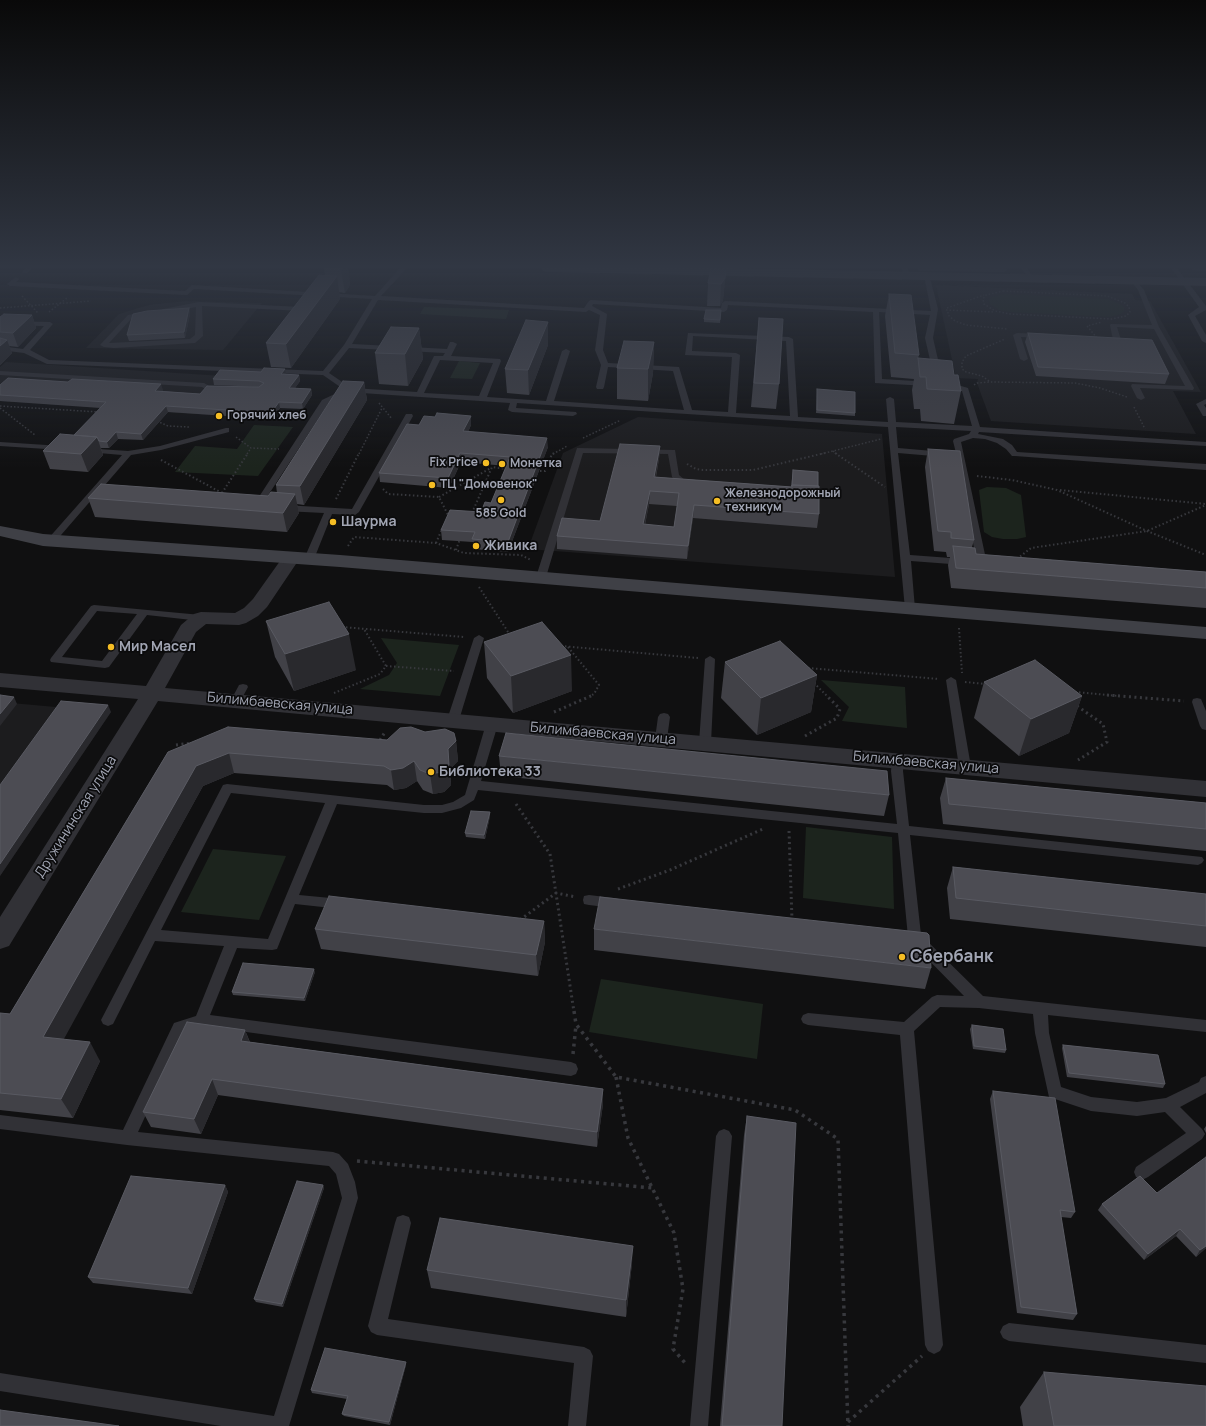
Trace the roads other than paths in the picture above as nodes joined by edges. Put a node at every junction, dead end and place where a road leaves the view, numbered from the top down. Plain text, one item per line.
1 (40, 335) edge
2 (113, 335) edge
3 (199, 335) edge
4 (353, 335) edge
5 (601, 335) edge
6 (690, 335) edge
7 (701, 335) edge
8 (877, 335) edge
9 (930, 335) edge
10 (1116, 335) edge
11 (1159, 335) edge
12 (1053, 337) edge
13 (1098, 340) edge
14 (1118, 340) junction
15 (1125, 340) edge
16 (346, 346) junction
17 (2, 350) edge
18 (25, 351) junction
19 (566, 351) dead end
20 (446, 358) junction
21 (1024, 359) dead end
22 (606, 365) junction
23 (0, 373) edge
24 (325, 373) junction
25 (950, 384) junction
26 (600, 386) dead end
27 (230, 389) edge
28 (349, 390) junction
29 (420, 394) junction
30 (482, 398) junction
31 (1141, 398) road end
32 (890, 399) dead end
33 (514, 401) junction
34 (1206, 401) edge
35 (549, 403) junction
36 (689, 412) junction
37 (573, 414) dead end
38 (1206, 414) edge
39 (732, 415) junction
40 (409, 416) dead end
41 (794, 419) junction
42 (893, 425) junction
43 (226, 430) road end
44 (974, 432) junction
45 (0, 444) edge
46 (1206, 444) edge
47 (894, 450) junction
48 (128, 453) junction
49 (961, 456) junction
50 (1206, 467) edge
51 (695, 488) edge
52 (91, 495) junction
53 (114, 497) edge
54 (257, 506) edge
55 (278, 508) edge
56 (329, 511) junction
57 (0, 531) edge
58 (52, 540) junction
59 (300, 558) junction
60 (906, 558) junction
61 (982, 564) junction
62 (1008, 566) edge
63 (542, 572) junction
64 (910, 609) junction
65 (144, 612) junction
66 (201, 618) junction
67 (1206, 633) edge
68 (479, 638) road end
69 (710, 659) road end
70 (0, 680) edge
71 (957, 681) road end
72 (152, 694) junction
73 (1197, 702) road end
74 (664, 717) dead end
75 (453, 720) junction
76 (1202, 723) edge
77 (492, 724) junction
78 (661, 739) junction
79 (705, 743) junction
80 (898, 761) junction
81 (965, 767) junction
82 (474, 785) junction
83 (1206, 790) edge
84 (333, 799) junction
85 (903, 830) junction
86 (1198, 860) dead end
87 (292, 899) junction
88 (589, 900) road end
89 (628, 904) edge
90 (354, 906) edge
91 (152, 935) junction
92 (900, 935) edge
93 (915, 937) junction
94 (0, 939) edge
95 (232, 942) junction
96 (979, 1002) junction
97 (1040, 1008) junction
98 (808, 1019) dead end
99 (108, 1020) dead end
100 (201, 1020) junction
101 (1206, 1026) edge
102 (908, 1029) junction
103 (571, 1069) road end
104 (1206, 1083) edge
105 (1168, 1105) junction
106 (0, 1122) edge
107 (724, 1136) dead end
108 (127, 1138) junction
109 (1142, 1172) dead end
110 (403, 1223) dead end
111 (1009, 1332) dead end
112 (934, 1345) road end
113 (1206, 1354) edge
114 (0, 1382) edge
115 (280, 1426) edge
116 (577, 1426) edge
117 (699, 1426) edge

1 - 18 lane
2 - 3 lane
4 - 16 lane
5 - 22 lane
6 - 39 lane
7 - 41 lane
8 - 25 lane
9 - 25 lane
10 - 14 lane
11 - 31 lane
12 - 21 lane
13 - 14 lane
14 - 15 lane
16 - 20 lane
16 - 24 lane
17 - 18 lane
18 - 24 lane
19 - 35 lane
20 - 29 lane
20 - 30 lane
22 - 26 lane
22 - 36 lane
23 - 27 lane
24 - 28 lane
25 - 44 lane
28 - 29 lane
28 - 54 lane
29 - 30 lane
30 - 33 lane
32 - 42 lane
33 - 35 lane
33 - 37 lane
34 - 38 lane
35 - 36 lane
36 - 39 lane
39 - 41 lane
40 - 56 lane
41 - 42 lane
42 - 44 lane
42 - 47 lane
43 - 48 lane
44 - 46 lane
44 - 49 lane
44 - 50 lane
45 - 48 lane
47 - 49 lane
47 - 60 lane
48 - 52 lane
49 - 61 lane
51 - 63 lane
52 - 53 lane
52 - 58 lane
55 - 56 lane
56 - 59 lane
57 - 58 main road
58 - 59 main road
59 - 63 main road
59 - 66 street
60 - 61 lane
60 - 64 lane
61 - 62 lane
63 - 64 main road
64 - 67 main road
65 - 65 lane
65 - 66 lane
66 - 72 street, Дружининская улица
68 - 75 lane
69 - 79 lane
70 - 72 street, Билимбаевская улица
71 - 81 lane
72 - 75 street, Билимбаевская улица
72 - 94 street, Дружининская улица
73 - 76 lane
74 - 78 lane
75 - 77 street, Билимбаевская улица
77 - 78 street, Билимбаевская улица
77 - 82 lane
78 - 79 street, Билимбаевская улица
79 - 80 street, Билимбаевская улица
80 - 81 street, Билимбаевская улица
80 - 85 lane
81 - 83 street, Билимбаевская улица
82 - 84 lane
82 - 85 lane
84 - 87 lane
84 - 91 lane
85 - 86 lane
85 - 93 lane
87 - 90 lane
87 - 95 lane
88 - 89 lane
91 - 95 lane
91 - 99 lane
92 - 93 lane
93 - 96 lane
95 - 100 lane
96 - 97 lane
96 - 102 lane
97 - 101 lane
97 - 105 lane
98 - 102 lane
100 - 103 lane
100 - 108 lane
102 - 112 lane
104 - 105 lane
105 - 109 lane
106 - 108 lane
107 - 117 lane
108 - 115 lane
110 - 116 lane
111 - 113 lane
114 - 115 lane

